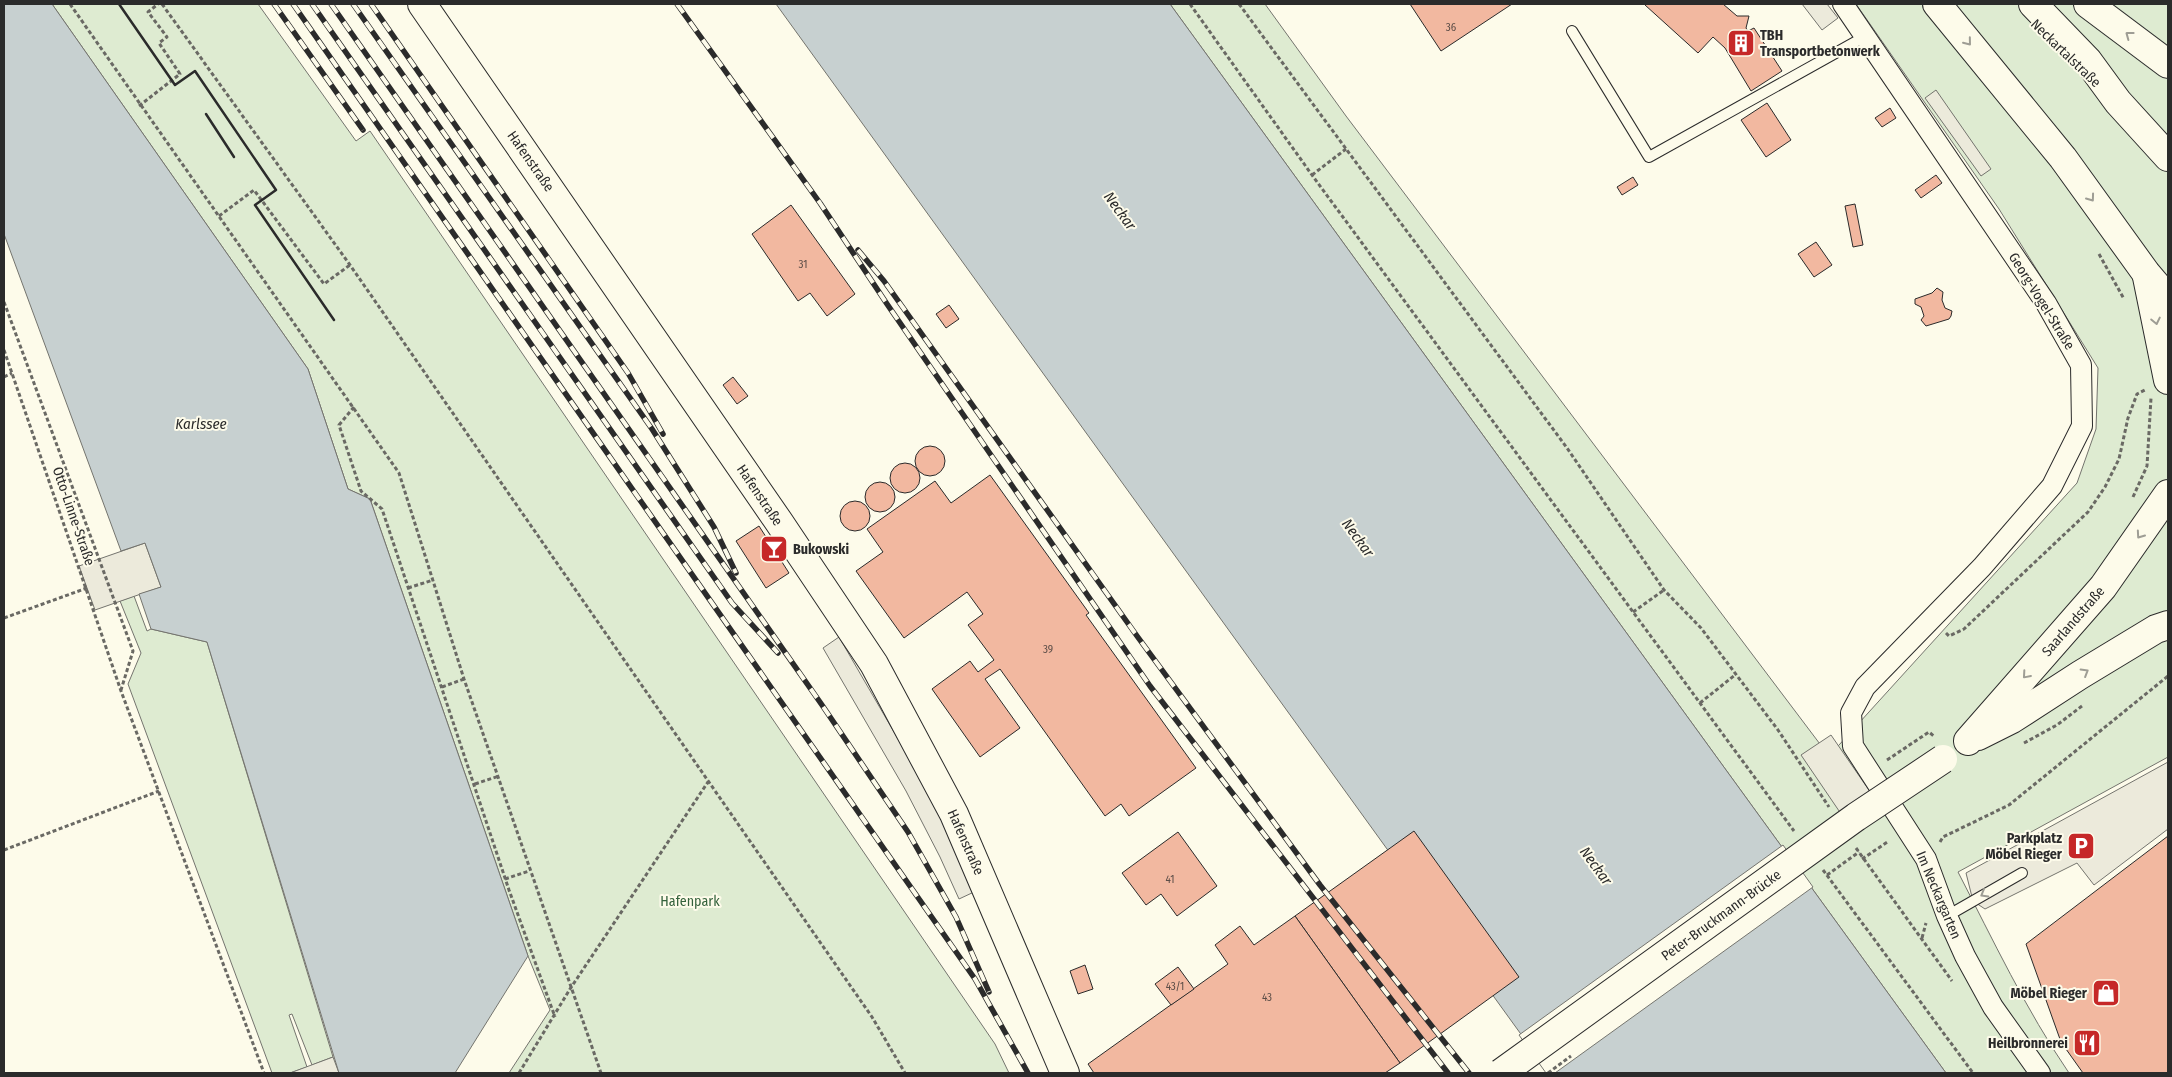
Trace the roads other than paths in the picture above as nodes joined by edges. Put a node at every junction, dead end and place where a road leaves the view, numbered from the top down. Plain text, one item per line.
1 (422, 4) edge
2 (1843, 4) edge
3 (1937, 4) edge
4 (2015, 4) edge
5 (2033, 4) edge
6 (2088, 4) edge
7 (1572, 31) dead end
8 (1866, 36) junction
9 (2168, 64) edge
10 (2118, 102) junction
11 (2168, 157) edge
12 (2146, 273) junction
13 (2168, 299) edge
14 (2157, 388) edge
15 (2168, 493) edge
16 (2168, 625) edge
17 (1851, 713) joint
18 (1968, 740) junction
19 (1938, 751) joint
20 (2022, 873) dead end
21 (1938, 915) junction
22 (1065, 1073) edge
23 (1501, 1073) edge
24 (2040, 1073) edge

1 - 22 main road, Hafenstraße
2 - 8 street, Georg-Vogel-Straße
3 -> 12 main road
4 - 10 main road, Neckartalstraße
5 - 10 main road, Neckartalstraße
9 -> 6 main road
7 - 8 lane
8 - 17 street, Georg-Vogel-Straße
10 - 11 main road, Neckartalstraße
12 - 13 main road
12 -> 14 main road
15 -> 18 main road, Saarlandstraße
18 -> 16 main road, Saarlandstraße
17 - 21 street, Im Neckargarten
18 - 19 main road, Saarlandstraße
19 - 23 main road, Peter-Bruckmann-Brücke, bridge
20 -> 21 lane
21 - 24 street, Im Neckargarten

